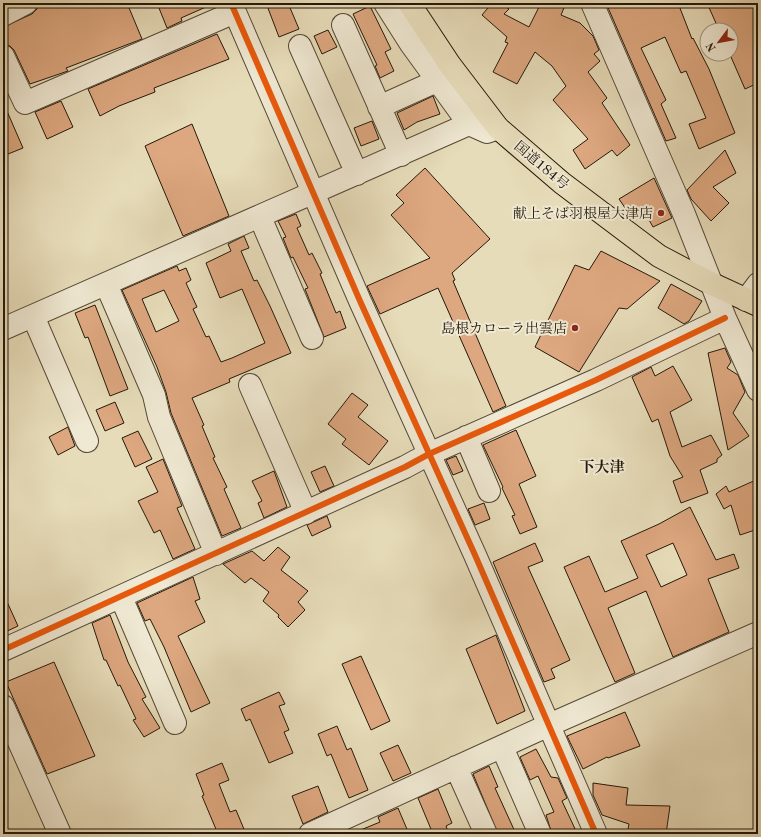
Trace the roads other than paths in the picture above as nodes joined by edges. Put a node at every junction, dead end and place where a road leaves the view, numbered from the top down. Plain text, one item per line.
1 (26, 3) edge
2 (385, 3) edge
3 (410, 3) edge
4 (592, 3) edge
5 (233, 7) edge
6 (3, 15) edge
7 (343, 25) dead end
8 (300, 46) dead end
9 (3, 56) edge
10 (430, 84) dead end
11 (379, 106) junction
12 (469, 124) junction
13 (498, 128) junction
14 (401, 155) junction
15 (357, 174) junction
16 (313, 194) junction
17 (260, 217) junction
18 (710, 283) junction
19 (106, 284) junction
20 (754, 296) edge
21 (33, 316) junction
22 (725, 318) junction
23 (3, 329) edge
24 (312, 338) dead end
25 (250, 385) dead end
26 (758, 390) edge
27 (466, 438) junction
28 (87, 441) dead end
29 (429, 454) junction
30 (488, 491) dead end
31 (306, 513) junction
32 (216, 554) junction
33 (121, 597) junction
34 (758, 633) edge
35 (3, 650) edge
36 (3, 706) edge
37 (175, 723) dead end
38 (549, 725) junction
39 (502, 746) junction
40 (456, 767) junction
41 (60, 834) edge
42 (310, 834) edge
43 (486, 834) edge
44 (540, 834) edge
45 (596, 834) edge

1 - 6 street
2 - 12 street
3 - 13 highway, 国道184号
4 - 18 street
5 - 9 street
5 - 16 street
7 - 11 street
8 - 15 street
10 - 11 street
11 - 14 street
12 - 13 street
12 - 14 street
13 - 18 highway, 国道184号
14 - 15 street
15 - 16 street
16 - 17 street
16 - 29 street
17 - 19 street
17 - 24 street
18 - 20 highway, 国道184号
18 - 22 street
19 - 21 street
19 - 32 street
21 - 23 street
21 - 28 street
22 - 26 street
22 - 27 street
25 - 31 street
27 - 29 street
27 - 30 street
29 - 31 street
29 - 38 street
31 - 32 street
32 - 33 street
33 - 35 street
33 - 37 street
34 - 38 street
36 - 41 street
38 - 39 street
38 - 45 street
39 - 40 street
39 - 44 street
40 - 42 street
40 - 43 street

